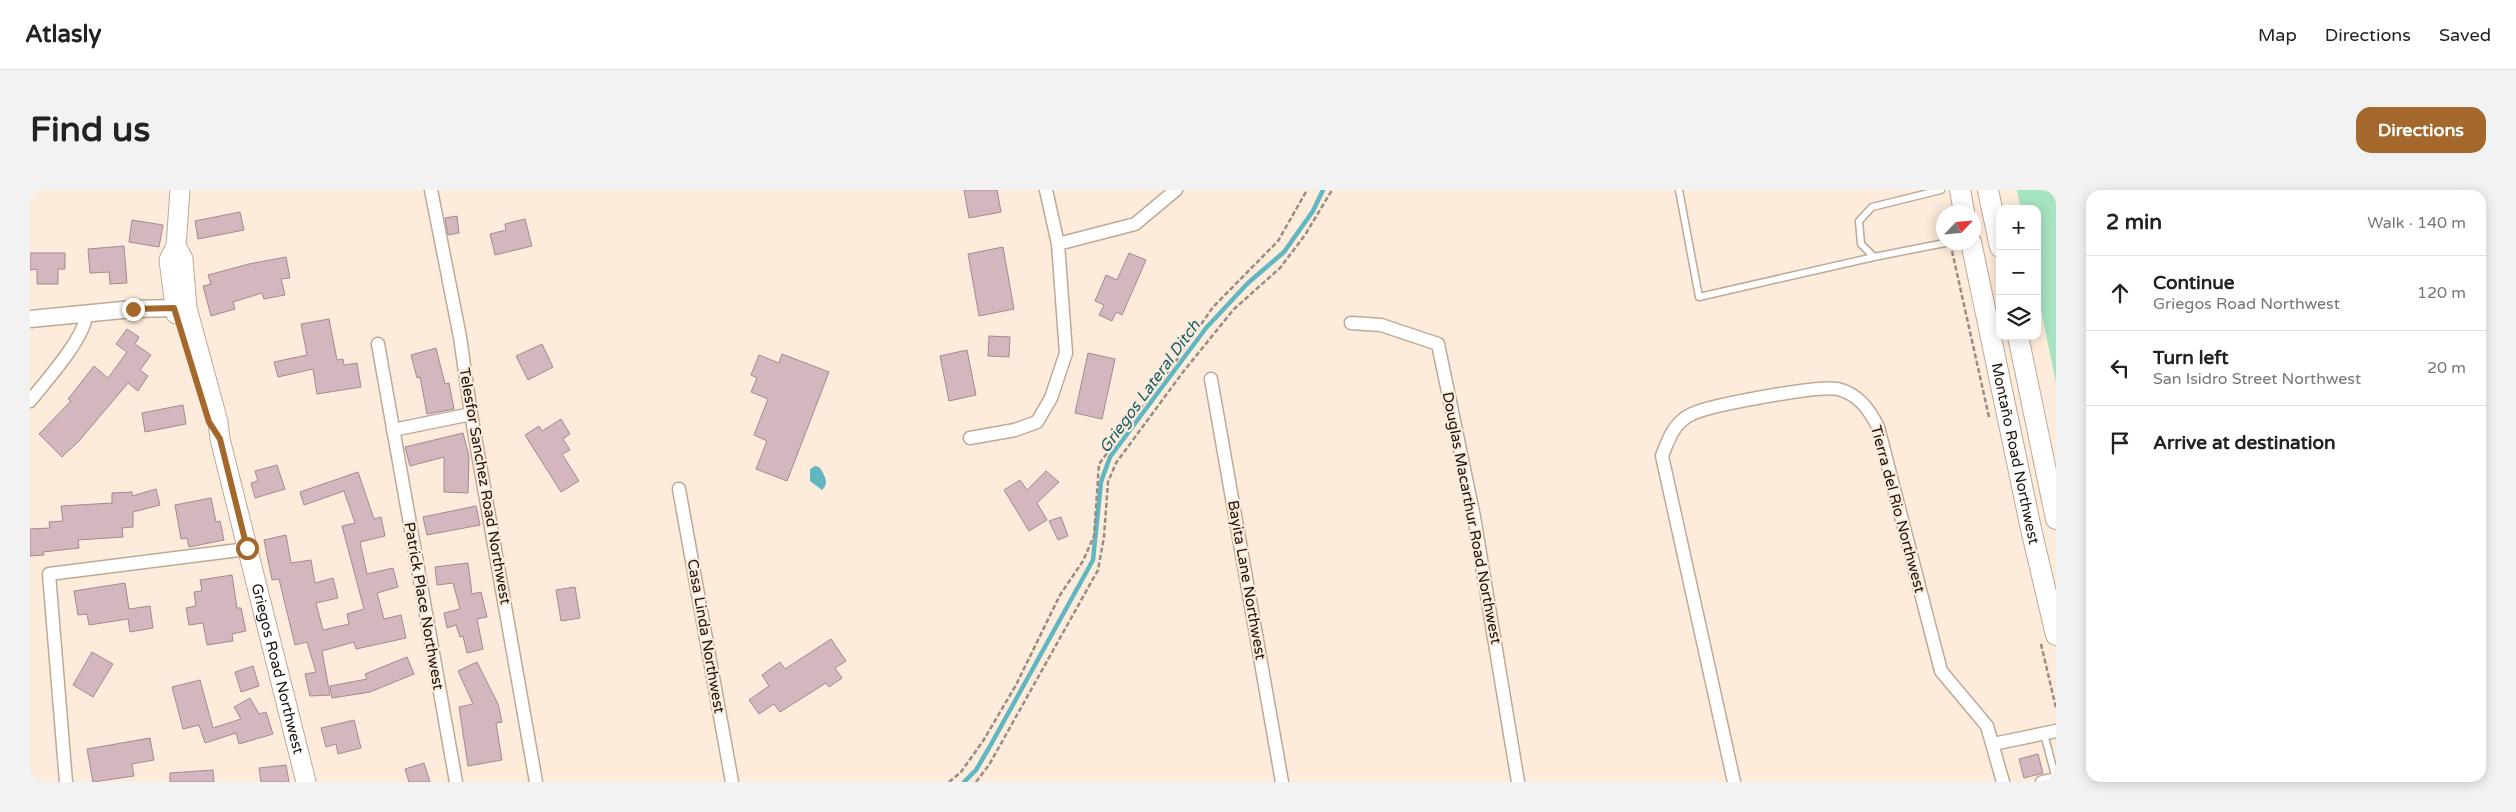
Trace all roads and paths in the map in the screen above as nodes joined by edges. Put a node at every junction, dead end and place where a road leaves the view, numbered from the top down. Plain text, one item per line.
1 (180, 190) edge
2 (431, 190) edge
3 (1046, 190) edge
4 (1176, 190) edge
5 (1308, 190) edge
6 (1332, 190) edge
7 (1679, 190) edge
8 (1906, 190) edge
9 (1941, 190) edge
10 (1960, 190) edge
11 (1988, 190) edge
12 (1908, 198) junction
13 (1963, 205) edge
14 (1996, 228) edge
15 (1058, 244) junction
16 (1936, 245) edge
17 (1973, 250) edge
18 (1874, 257) junction
19 (180, 308) junction
20 (86, 315) junction
21 (30, 319) edge
22 (1351, 323) dead end
23 (2019, 340) edge
24 (378, 344) dead end
25 (1211, 379) dead end
26 (30, 401) edge
27 (471, 414) junction
28 (392, 430) junction
29 (970, 438) dead end
30 (679, 489) dead end
31 (2056, 519) edge
32 (247, 548) junction
33 (2056, 635) edge
34 (2050, 732) edge
35 (1993, 744) junction
36 (2056, 778) edge
37 (66, 782) edge
38 (306, 782) edge
39 (456, 782) edge
40 (536, 782) edge
41 (732, 782) edge
42 (949, 782) edge
43 (976, 782) edge
44 (1282, 782) edge
45 (1518, 782) edge
46 (1734, 782) edge
47 (2003, 782) edge
48 (2042, 782) edge

1 - 19 main road, Griegos Road Northwest
2 - 27 street, Telesfor Sanchez Road Northwest
3 - 15 street
4 - 15 street
5 - 42 path
6 - 43 path
7 - 18 lane
8 - 12 lane
9 - 12 lane
10 - 13 main road
11 - 14 main road
12 - 18 lane
15 - 29 street
16 - 18 lane
17 - 33 main road, Montaño Road Northwest
19 - 20 street
19 - 32 main road, Griegos Road Northwest
20 - 21 street
20 - 26 street
22 - 45 street, Douglas Macarthur Road Northwest
23 - 31 main road, Montaño Road Northwest
24 - 28 street, Patrick Place Northwest
25 - 44 street, Bayita Lane Northwest
27 - 28 street
27 - 40 street, Telesfor Sanchez Road Northwest
28 - 39 street, Patrick Place Northwest
30 - 41 street, Casa Linda Northwest
32 - 37 street
32 - 38 main road, Griegos Road Northwest
34 - 35 street
34 - 36 lane
35 - 46 street, Tierra del Rio Northwest
35 - 47 street, Tierra del Rio Northwest
36 - 48 street

